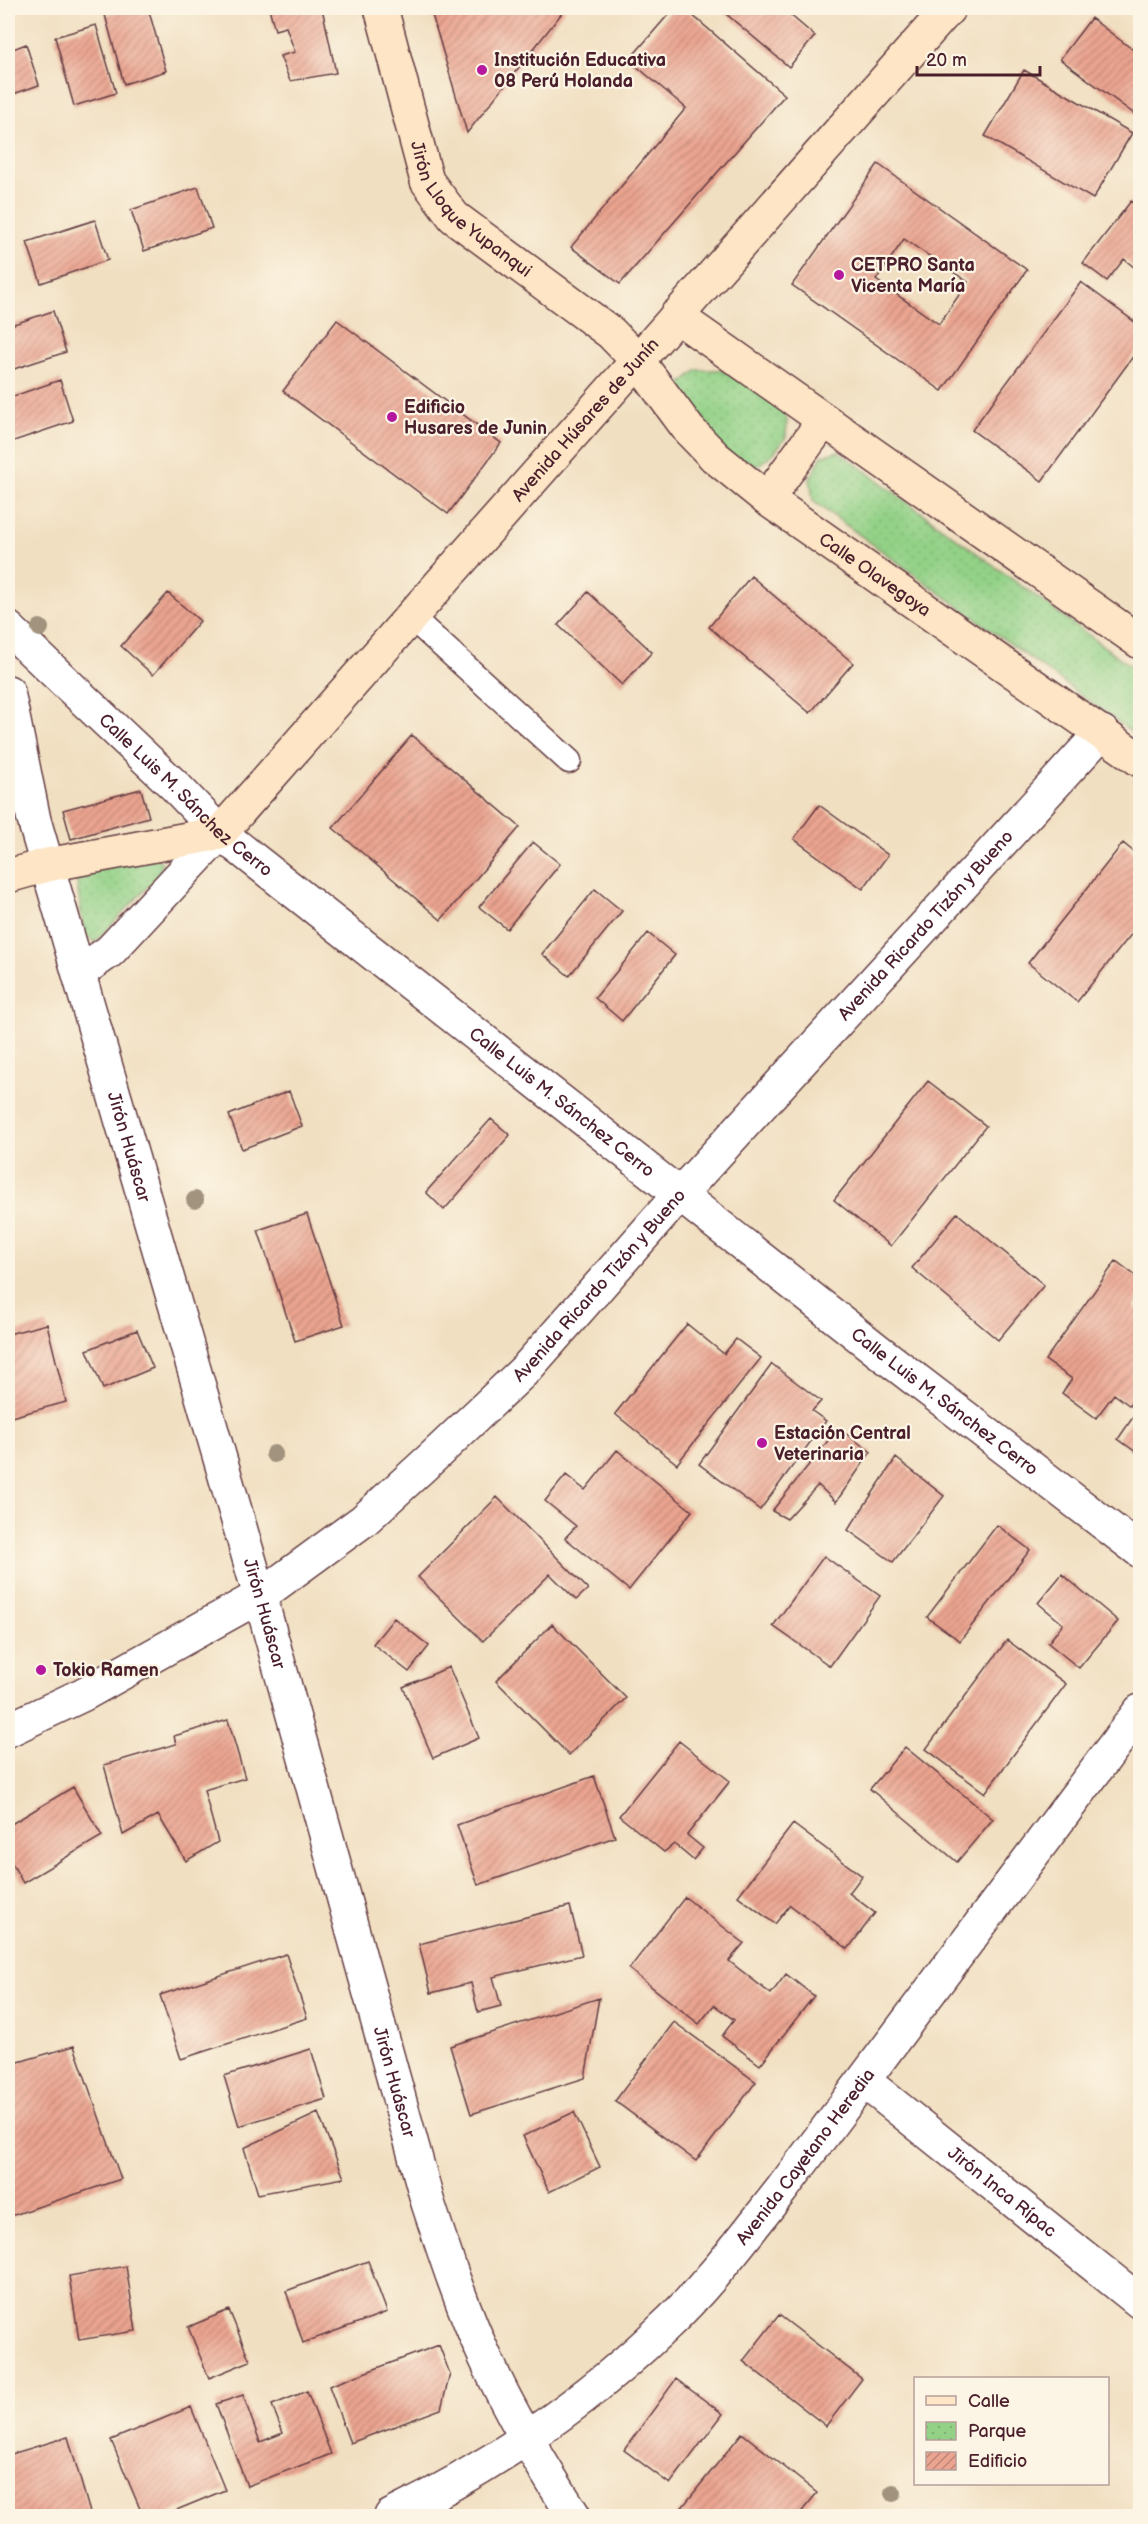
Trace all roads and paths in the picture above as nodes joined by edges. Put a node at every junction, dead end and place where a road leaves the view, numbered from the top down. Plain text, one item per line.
1 (381, 8) edge
2 (949, 8) edge
3 (676, 316) junction
4 (638, 361) junction
5 (824, 420) junction
6 (767, 499) junction
7 (411, 617) junction
8 (8, 628) edge
9 (1140, 642) edge
10 (8, 692) edge
11 (1102, 732) junction
12 (1140, 760) edge
13 (569, 761) dead end
14 (220, 833) junction
15 (47, 865) junction
16 (8, 876) edge
17 (80, 972) junction
18 (680, 1194) junction
19 (1140, 1551) edge
20 (260, 1596) junction
21 (1140, 1711) edge
22 (8, 1730) edge
23 (864, 2081) junction
24 (1140, 2302) edge
25 (527, 2440) junction
26 (391, 2517) edge
27 (573, 2517) edge

1 - 4 street, Jirón Lloque Yupanqui
2 - 3 street, Avenida Húsares de Junín
3 - 4 street, Avenida Húsares de Junín
3 - 5 street
4 - 6 street, Calle Olavegoya
4 - 7 street, Avenida Húsares de Junín
5 - 6 street
5 - 9 street
6 - 11 street, Calle Olavegoya
7 - 13 lane
7 - 14 street, Avenida Húsares de Junín
8 - 14 street, Calle Luis M. Sánchez Cerro
10 - 15 street, Jirón Huáscar
11 - 12 street, Calle Olavegoya
11 - 18 street, Avenida Ricardo Tizón y Bueno
14 - 15 street
14 - 17 street, Avenida Húsares de Junín
14 - 18 street, Calle Luis M. Sánchez Cerro
15 - 16 street
15 - 17 street, Jirón Huáscar
17 - 20 street, Jirón Huáscar
18 - 19 street, Calle Luis M. Sánchez Cerro
18 - 20 street, Avenida Ricardo Tizón y Bueno
20 - 22 street, Avenida Ricardo Tizón y Bueno
20 - 25 street, Jirón Huáscar
21 - 23 street, Avenida Cayetano Heredia
23 - 24 street, Jirón Inca Rípac
23 - 25 street, Avenida Cayetano Heredia
25 - 26 street, Avenida Cayetano Heredia
25 - 27 street, Jirón Huáscar

